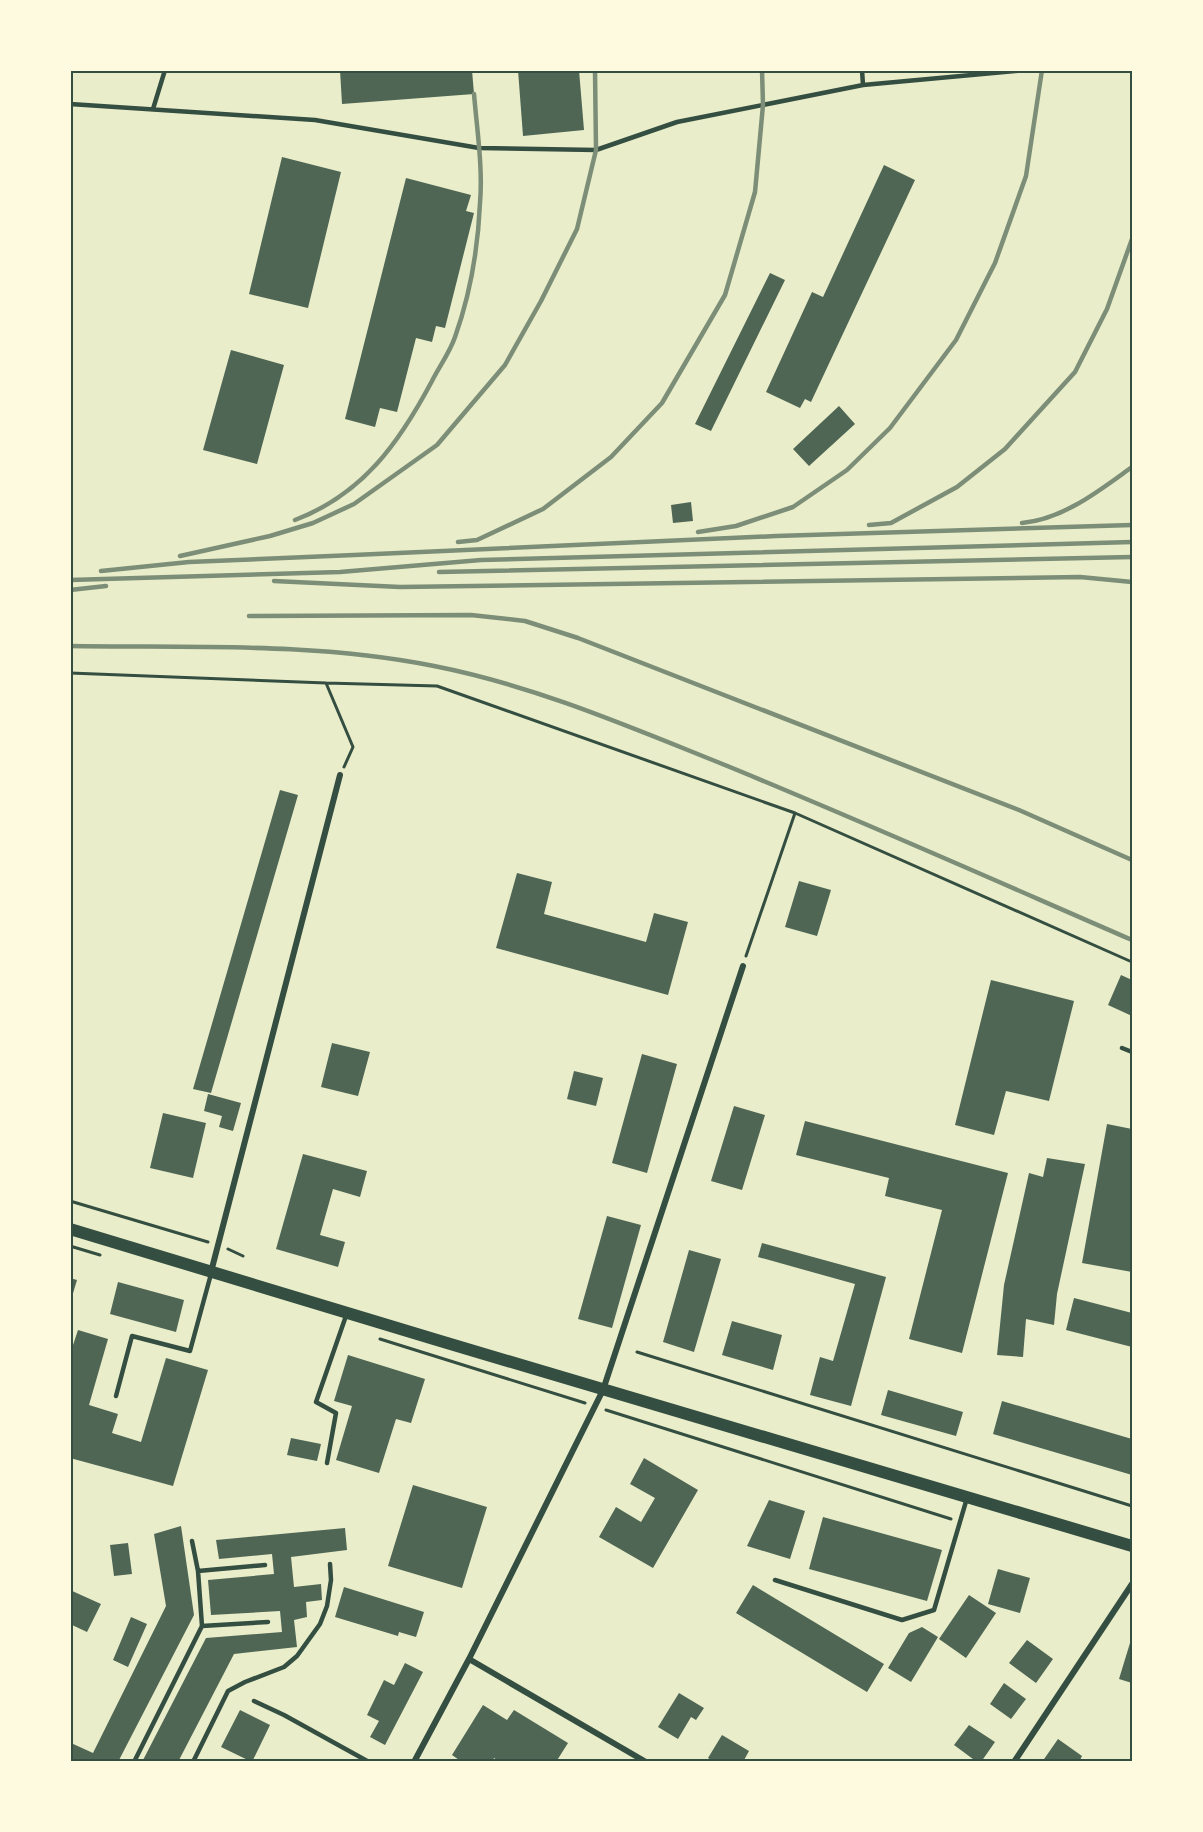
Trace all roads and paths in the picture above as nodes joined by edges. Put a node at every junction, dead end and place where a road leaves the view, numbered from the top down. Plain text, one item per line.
1 (165, 70) edge
2 (862, 70) edge
3 (1026, 70) edge
4 (863, 85) junction
5 (70, 104) edge
6 (153, 109) junction
7 (70, 673) edge
8 (326, 683) junction
9 (339, 778) joint
10 (795, 813) junction
11 (1132, 962) edge
12 (743, 966) joint
13 (1122, 1048) dead end
14 (1132, 1052) edge
15 (70, 1202) edge
16 (70, 1229) edge
17 (218, 1245) junction
18 (70, 1246) edge
19 (105, 1256) dead end
20 (243, 1256) dead end
21 (211, 1272) junction
22 (347, 1313) junction
23 (375, 1338) dead end
24 (637, 1352) dead end
25 (603, 1390) junction
26 (116, 1396) dead end
27 (595, 1406) junction
28 (327, 1463) dead end
29 (968, 1498) junction
30 (1132, 1506) edge
31 (960, 1522) junction
32 (192, 1540) dead end
33 (1132, 1546) edge
34 (330, 1564) dead end
35 (265, 1565) dead end
36 (198, 1571) junction
37 (775, 1580) dead end
38 (1132, 1584) edge
39 (268, 1622) dead end
40 (202, 1626) junction
41 (469, 1659) junction
42 (254, 1701) dead end
43 (134, 1761) edge
44 (193, 1761) edge
45 (369, 1761) edge
46 (414, 1761) edge
47 (646, 1761) edge
48 (1014, 1761) edge

1 - 6 lane
2 - 4 lane
3 - 4 lane
4 - 6 lane
5 - 6 lane
7 - 8 path
8 - 9 path
8 - 10 path
9 - 17 street
10 - 11 path
10 - 12 path
12 - 25 street
13 - 14 lane
15 - 17 path
16 - 21 main road
17 - 20 path
17 - 21 street
18 - 19 path
21 - 22 main road
21 - 26 lane
22 - 25 main road
22 - 28 lane
23 - 27 path
24 - 30 path
25 - 27 street
25 - 29 main road
27 - 31 path
27 - 41 street
29 - 31 lane
29 - 33 main road
31 - 37 lane
32 - 36 lane
34 - 44 lane
35 - 36 lane
36 - 40 lane
38 - 48 street
39 - 40 lane
40 - 43 lane
41 - 46 street
41 - 47 street
42 - 45 lane

